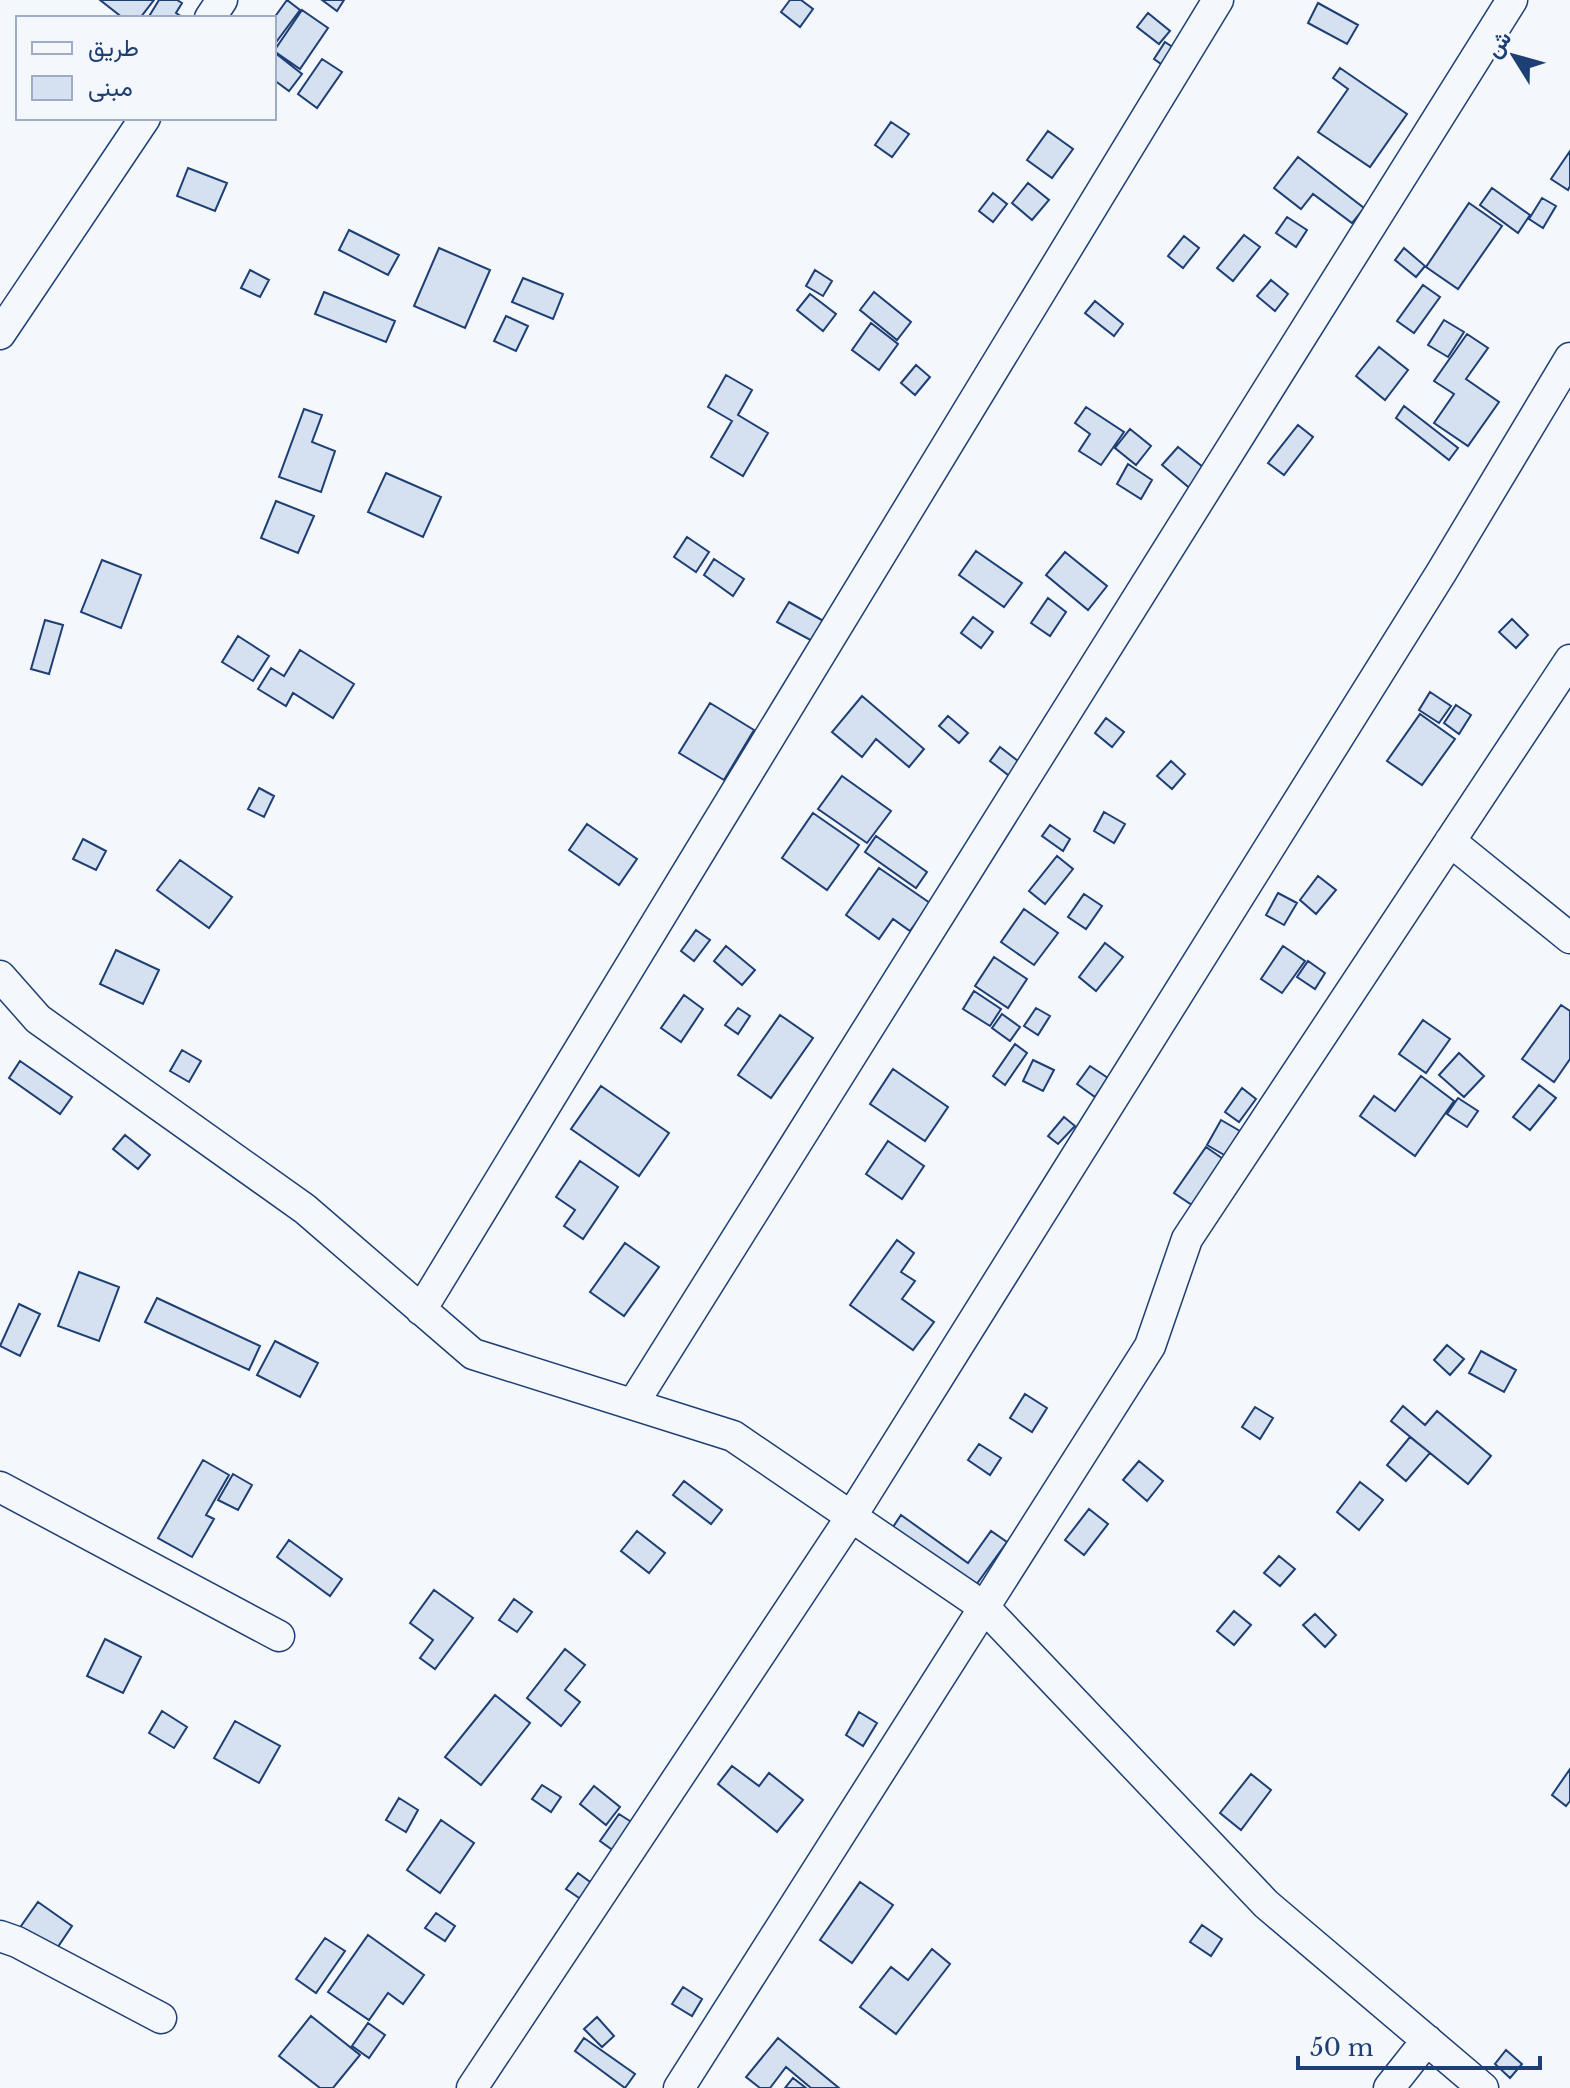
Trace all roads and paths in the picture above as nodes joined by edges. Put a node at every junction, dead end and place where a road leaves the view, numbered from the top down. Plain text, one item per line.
1 (1218, 0) edge
2 (1512, 0) edge
3 (144, 120) edge
4 (0, 334) edge
5 (1570, 358) edge
6 (1570, 660) edge
7 (1450, 841) junction
8 (1570, 938) edge
9 (0, 976) edge
10 (421, 1310) junction
11 (633, 1404) junction
12 (0, 1487) edge
13 (851, 1517) junction
14 (984, 1607) junction
15 (279, 1636) dead end
16 (0, 1936) edge
17 (161, 2018) dead end
18 (1427, 2040) junction
19 (472, 2088) edge
20 (679, 2088) edge
21 (1389, 2088) edge
22 (1483, 2088) edge

1 - 10 street
2 - 11 street
3 - 4 street
5 - 13 street
6 - 7 street
7 - 8 street
7 - 14 street
9 - 10 street
10 - 11 street
11 - 13 street
12 - 15 street
13 - 14 street
13 - 19 street
14 - 18 street
14 - 20 street
16 - 17 street
18 - 21 street
18 - 22 street

